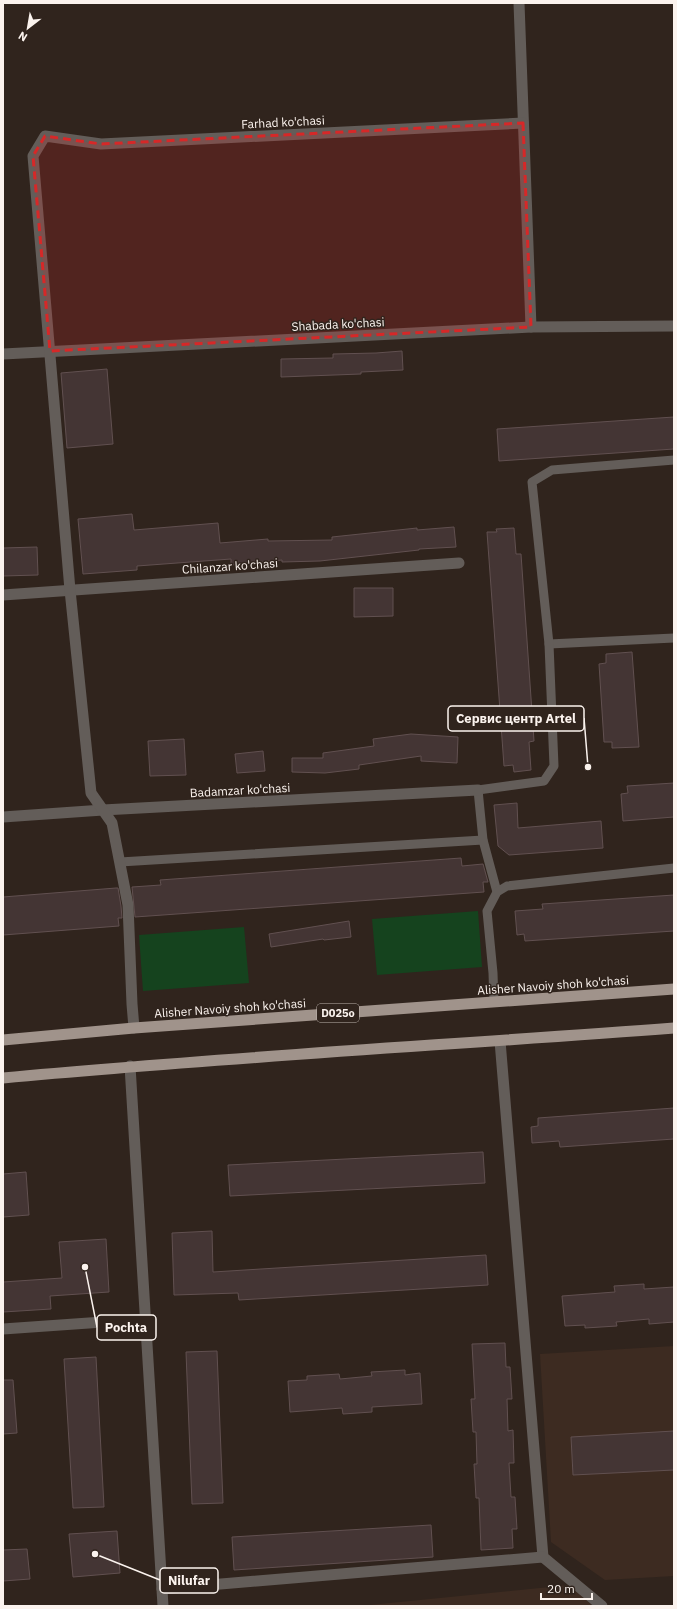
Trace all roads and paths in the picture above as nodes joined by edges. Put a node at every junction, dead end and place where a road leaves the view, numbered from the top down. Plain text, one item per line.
1 (519, 3) edge
2 (523, 123) junction
3 (674, 326) edge
4 (531, 327) junction
5 (50, 351) junction
6 (3, 354) edge
7 (674, 460) edge
8 (459, 563) dead end
9 (70, 590) junction
10 (3, 595) edge
11 (674, 638) edge
12 (549, 644) junction
13 (478, 790) junction
14 (103, 810) junction
15 (3, 817) edge
16 (483, 840) junction
17 (120, 862) junction
18 (674, 868) edge
19 (497, 892) junction
20 (674, 989) edge
21 (494, 1002) junction
22 (134, 1028) junction
23 (674, 1028) edge
24 (3, 1040) edge
25 (500, 1042) junction
26 (130, 1066) junction
27 (3, 1078) edge
28 (146, 1319) junction
29 (3, 1329) edge
30 (543, 1557) junction
31 (162, 1590) junction
32 (163, 1606) edge
33 (602, 1606) edge

1 - 2 street
2 - 4 street
2 - 5 street, Farhad ko'chasi
3 - 4 street, Shabada ko'chasi
4 - 5 street, Shabada ko'chasi
5 - 6 street, Shabada ko'chasi
5 - 9 street
7 - 12 lane
8 - 9 street, Chilanzar ko'chasi
9 - 10 street, Chilanzar ko'chasi
9 - 14 street
11 - 12 lane
12 - 13 lane
13 - 14 street, Badamzar ko'chasi
13 - 16 lane
14 - 15 street, Badamzar ko'chasi
14 - 17 street
16 - 17 lane
16 - 19 lane
17 - 22 street
18 - 19 lane
19 - 21 lane
20 - 21 main road, Alisher Navoiy shoh ko'chasi / D025o
21 - 22 main road, Alisher Navoiy shoh ko'chasi / D025o
22 - 24 main road, Alisher Navoiy shoh ko'chasi / D025o
23 - 25 main road
25 - 26 main road
25 - 30 street
26 - 27 main road
26 - 28 street
28 - 29 street
28 - 31 street
30 - 31 street
30 - 33 street
31 - 32 street

